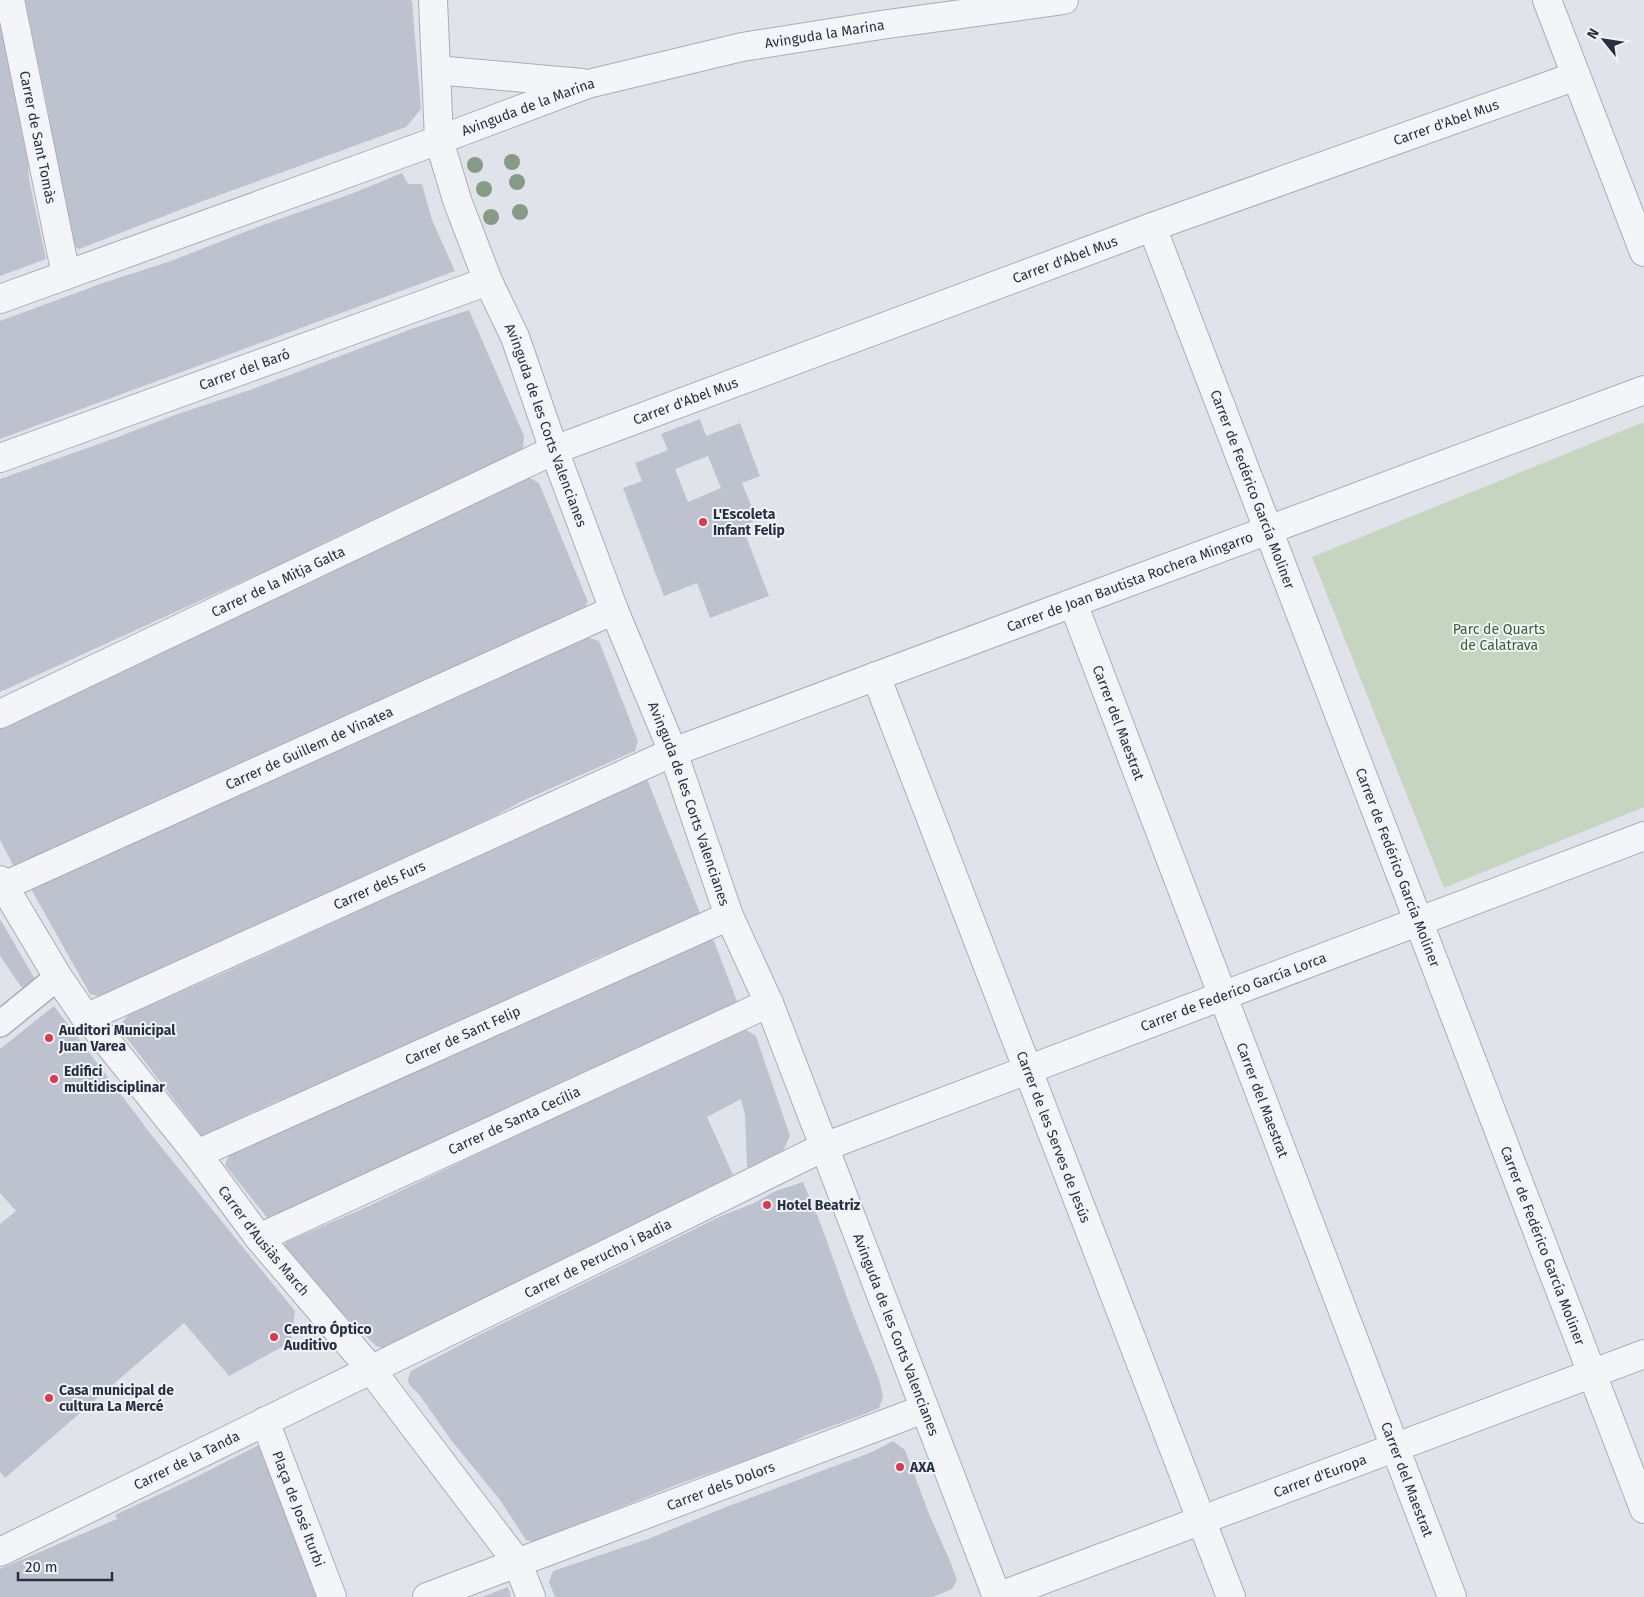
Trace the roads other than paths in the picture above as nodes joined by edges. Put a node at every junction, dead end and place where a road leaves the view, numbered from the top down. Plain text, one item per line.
1 (10, 0) edge
2 (433, 0) edge
3 (1064, 0) edge
4 (1547, 0) edge
5 (436, 70) junction
6 (1576, 76) junction
7 (588, 84) junction
8 (440, 140) junction
9 (1152, 227) junction
10 (1644, 252) edge
11 (66, 275) junction
12 (488, 281) junction
13 (0, 299) edge
14 (1644, 390) edge
15 (554, 450) junction
16 (0, 458) edge
17 (1269, 530) junction
18 (1073, 603) junction
19 (614, 610) junction
20 (876, 676) junction
21 (0, 714) edge
22 (673, 752) junction
23 (1644, 836) edge
24 (2, 883) edge
25 (730, 916) junction
26 (1418, 921) junction
27 (58, 976) junction
28 (1223, 996) junction
29 (769, 1003) junction
30 (86, 1018) junction
31 (0, 1024) edge
32 (1028, 1069) junction
33 (824, 1146) junction
34 (197, 1154) junction
35 (259, 1238) junction
36 (1644, 1354) edge
37 (371, 1369) junction
38 (1592, 1374) junction
39 (924, 1409) junction
40 (265, 1422) junction
41 (1395, 1448) junction
42 (1644, 1509) edge
43 (1202, 1520) junction
44 (0, 1552) edge
45 (517, 1562) junction
46 (332, 1597) edge
47 (427, 1597) edge
48 (531, 1597) edge
49 (997, 1597) edge
50 (1231, 1597) edge
51 (1452, 1597) edge

1 - 11 street, Carrer de Sant Tomàs
2 - 5 street, Avinguda de les Corts Valencianes
3 - 7 street, Avinguda la Marina
4 - 6 street
5 - 7 street, Avinguda de la Marina
5 - 8 street, Avinguda de les Corts Valencianes
6 - 9 street, Carrer d'Abel Mus
6 - 10 street
7 - 8 street, Avinguda de la Marina
8 - 11 street, Avinguda de la Marina
8 - 12 street, Avinguda de les Corts Valencianes
9 - 15 street, Carrer d'Abel Mus
9 - 17 street, Carrer de Fedérico García Moliner
11 - 13 street, Avinguda de la Marina
12 - 15 street, Avinguda de les Corts Valencianes
12 - 16 street, Carrer del Baró
14 - 17 street, Carrer de Joan Bautista Rochera Mingarro
15 - 19 street, Avinguda de les Corts Valencianes
15 - 21 street, Carrer de la Mitja Galta
17 - 18 street, Carrer de Joan Bautista Rochera Mingarro
17 - 26 street, Carrer de Fedérico García Moliner
18 - 20 street, Carrer de Joan Bautista Rochera Mingarro
18 - 28 street, Carrer del Maestrat
19 - 22 street, Avinguda de les Corts Valencianes
19 - 24 street, Carrer de Guillem de Vinatea
20 - 22 street, Carrer de Joan Bautista Rochera Mingarro
20 - 32 street, Carrer de les Serves de Jesús
22 - 25 street, Avinguda de les Corts Valencianes
22 - 30 street, Carrer dels Furs
23 - 26 street, Carrer de Federico García Lorca
24 - 27 street, Carrer d'Ausiàs March
25 - 29 street, Avinguda de les Corts Valencianes
25 - 34 street, Carrer de Sant Felip
26 - 28 street, Carrer de Federico García Lorca
26 - 38 street, Carrer de Fedérico García Moliner
27 - 30 street, Carrer d'Ausiàs March
27 - 31 street
28 - 32 street, Carrer de Federico García Lorca
28 - 41 street, Carrer del Maestrat
29 - 33 street, Avinguda de les Corts Valencianes
29 - 35 street, Carrer de Santa Cecília
30 - 34 street, Carrer d'Ausiàs March
32 - 33 street, Carrer de Federico García Lorca
32 - 43 street, Carrer de les Serves de Jesús
33 - 37 street, Carrer de Perucho i Badia
33 - 39 street, Avinguda de les Corts Valencianes
34 - 35 street, Carrer d'Ausiàs March
35 - 37 street, Carrer d'Ausiàs March
36 - 38 street, Carrer d'Europa
37 - 40 street, Carrer de la Tanda
37 - 45 street, Carrer d'Ausiàs March
38 - 41 street, Carrer d'Europa
38 - 42 street, Carrer de Fedérico García Moliner
39 - 45 street, Carrer dels Dolors
39 - 49 street, Avinguda de les Corts Valencianes
40 - 44 street, Carrer de la Tanda
40 - 46 street, Plaça de José Iturbi
41 - 43 street, Carrer d'Europa
41 - 51 street, Carrer del Maestrat
43 - 49 street, Carrer d'Europa
43 - 50 street, Carrer de les Serves de Jesús
45 - 47 street
45 - 48 street, Carrer d'Ausiàs March

